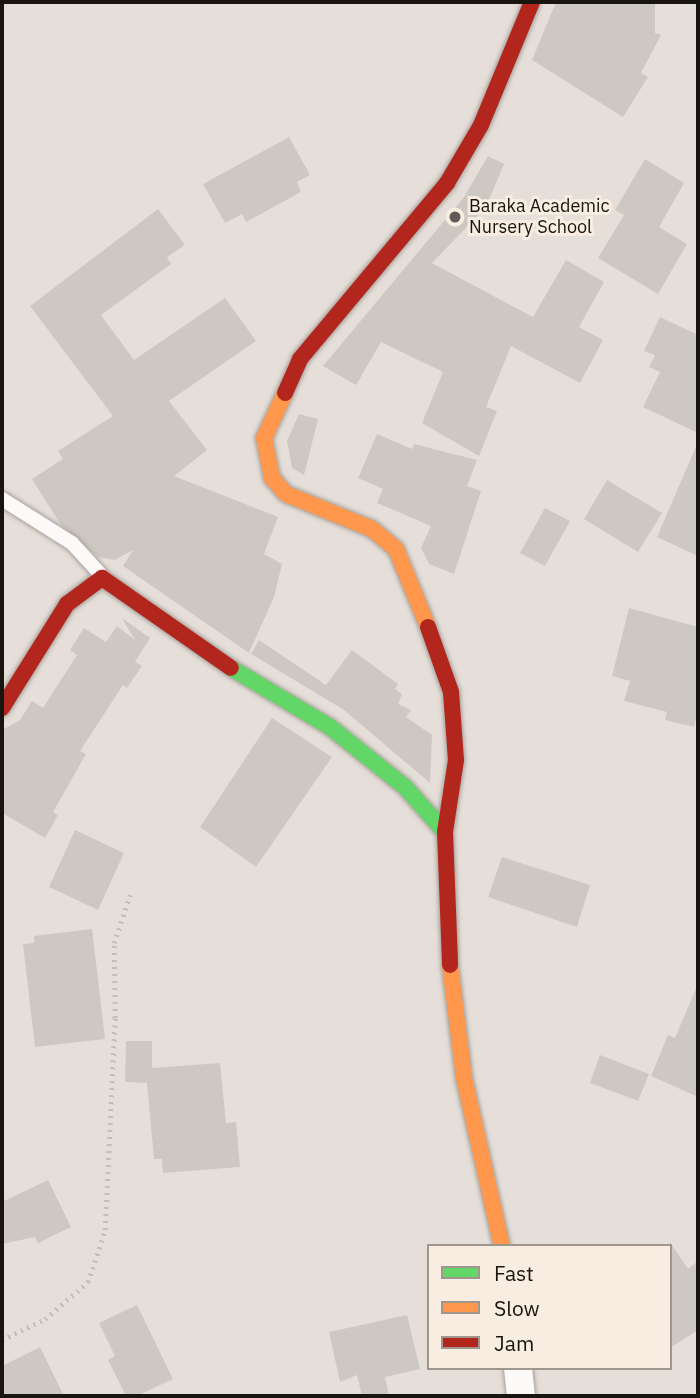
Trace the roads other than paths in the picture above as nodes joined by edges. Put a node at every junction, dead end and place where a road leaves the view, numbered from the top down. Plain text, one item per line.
1 (532, 2) edge
2 (2, 499) edge
3 (102, 578) junction
4 (2, 709) edge
5 (445, 832) junction
6 (502, 1244) edge
7 (518, 1370) edge
8 (521, 1396) edge

1 - 5 street
2 - 3 lane
3 - 4 street
3 - 5 street
5 - 6 street
7 - 8 street

